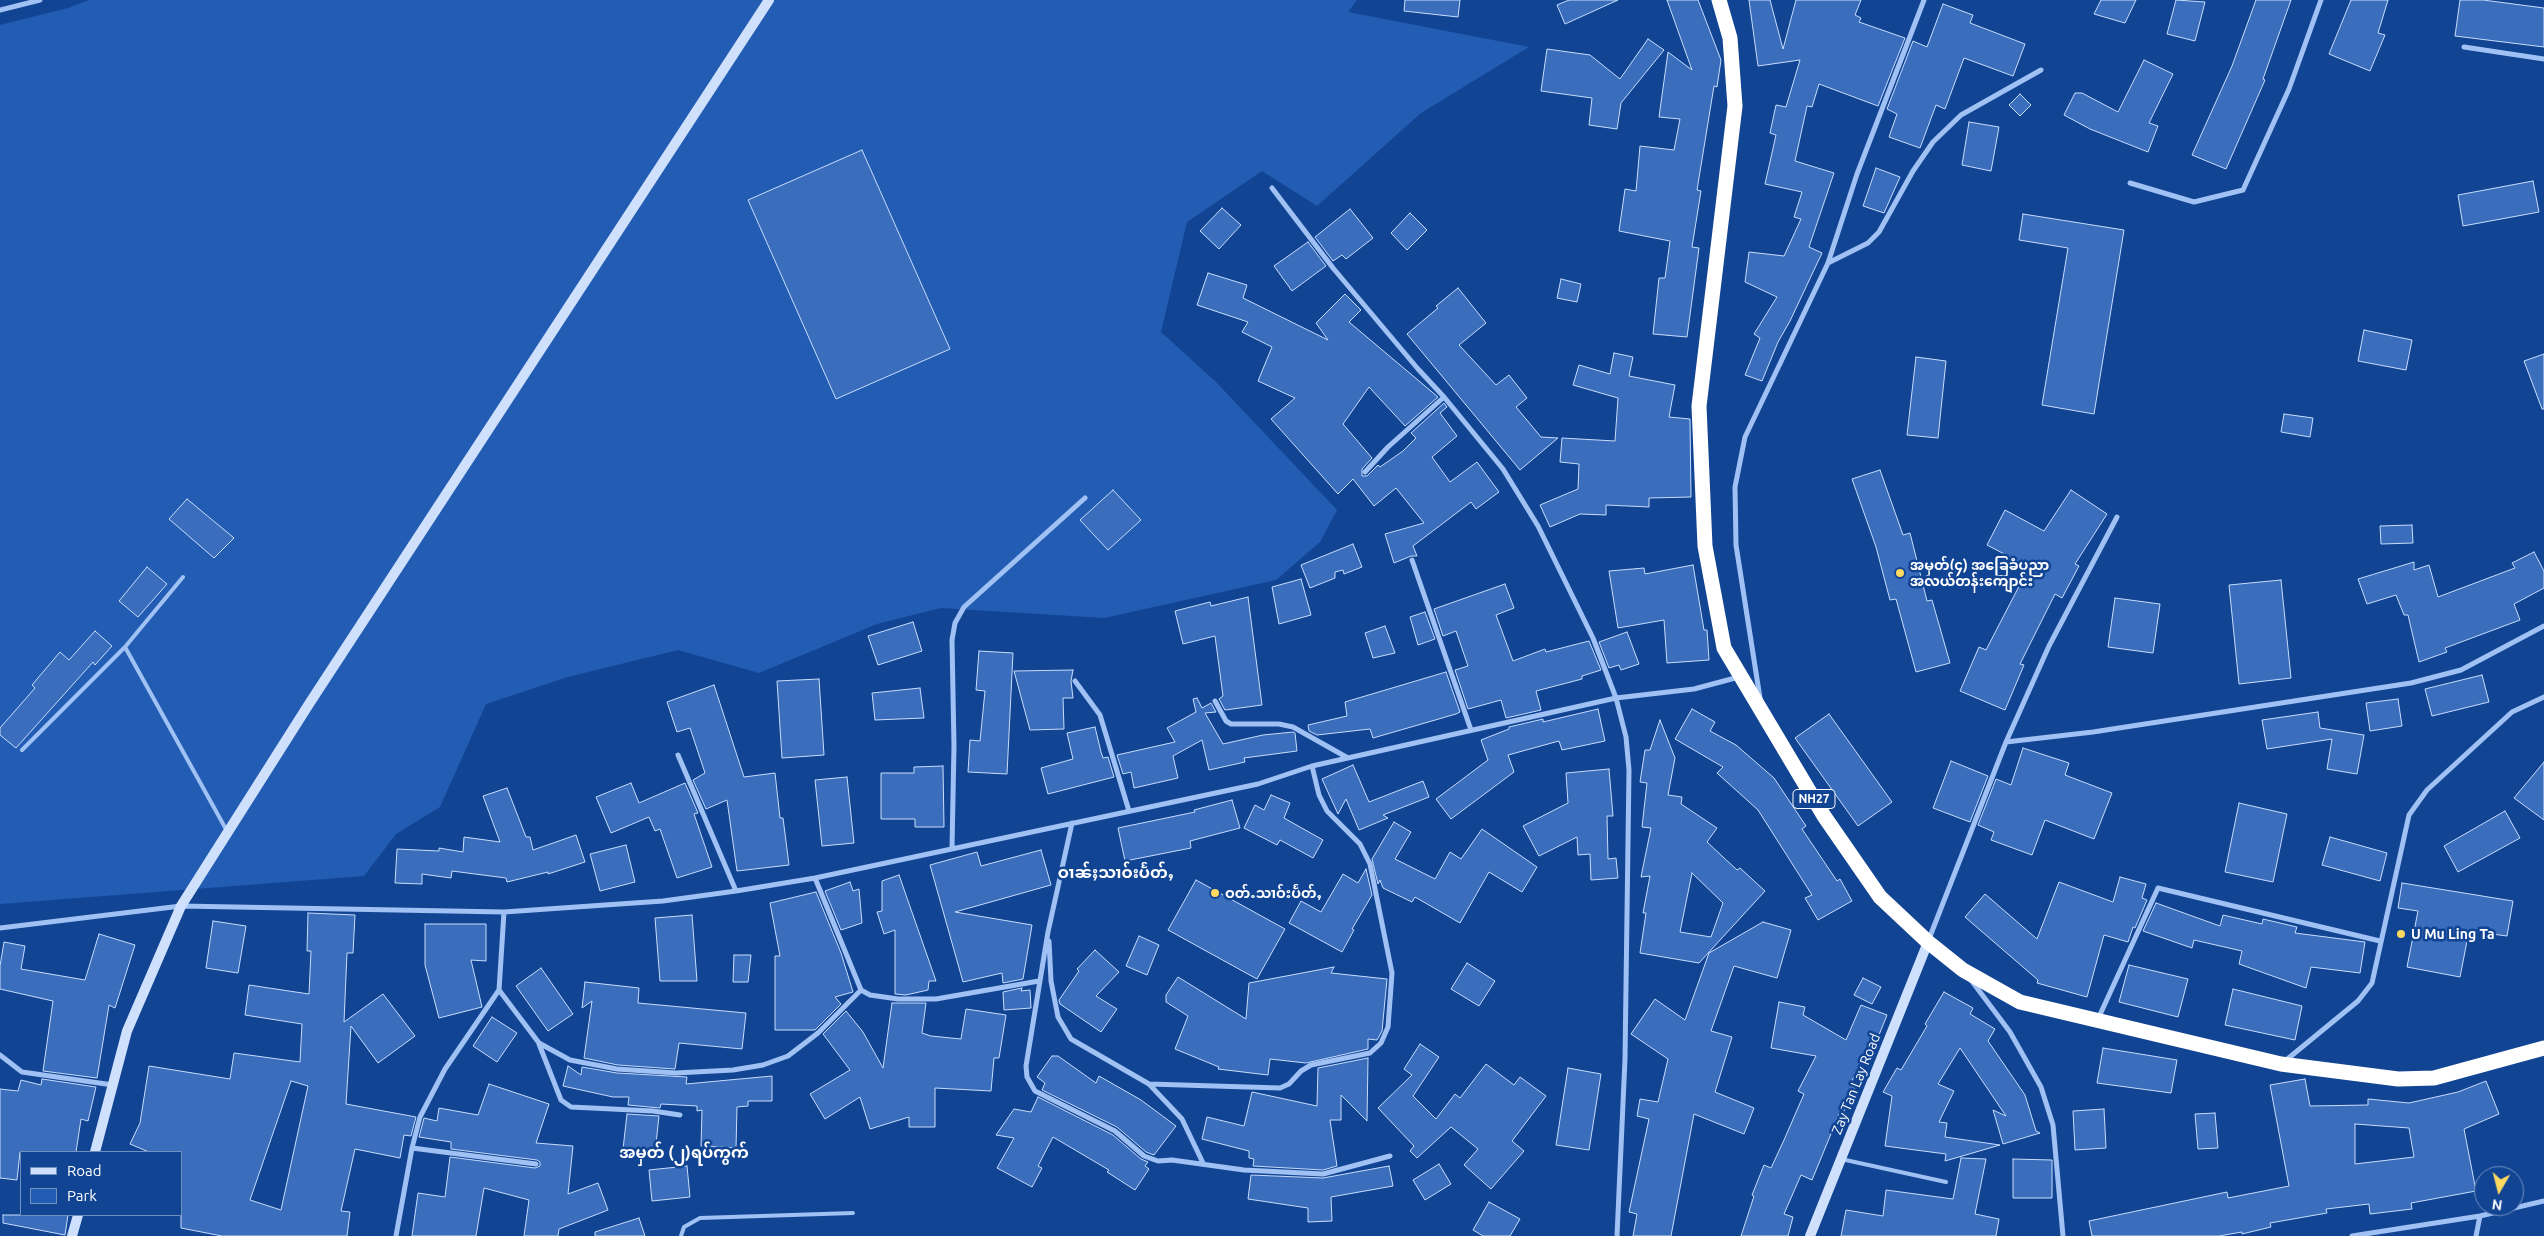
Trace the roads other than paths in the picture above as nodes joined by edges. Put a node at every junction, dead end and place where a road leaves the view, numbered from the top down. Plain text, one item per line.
1 (40, 0) edge
2 (769, 0) edge
3 (1719, 0) edge
4 (1924, 0) edge
5 (2321, 0) edge
6 (0, 10) edge
7 (2464, 47) dead end
8 (2544, 58) edge
9 (2041, 70) dead end
10 (2130, 182) dead end
11 (1272, 188) dead end
12 (1828, 263) junction
13 (1444, 397) junction
14 (1365, 472) dead end
15 (1085, 498) dead end
16 (2117, 518) dead end
17 (1412, 560) dead end
18 (183, 577) dead end
19 (2544, 626) edge
20 (125, 647) junction
21 (1742, 677) junction
22 (1075, 681) dead end
23 (2544, 696) edge
24 (1616, 698) junction
25 (1215, 701) dead end
26 (1762, 709) junction
27 (1471, 730) junction
28 (2006, 742) junction
29 (22, 750) dead end
30 (678, 755) dead end
31 (1348, 758) junction
32 (1312, 766) junction
33 (1129, 811) junction
34 (1072, 823) junction
35 (228, 832) junction
36 (952, 848) junction
37 (815, 878) junction
38 (736, 891) junction
39 (181, 906) junction
40 (504, 912) junction
41 (0, 928) edge
42 (1048, 932) junction
43 (2380, 941) junction
44 (1928, 942) junction
45 (1963, 970) junction
46 (1040, 981) junction
47 (499, 990) junction
48 (861, 990) junction
49 (2098, 1021) junction
50 (539, 1044) junction
51 (2544, 1048) edge
52 (0, 1055) edge
53 (2281, 1064) junction
54 (1149, 1084) junction
55 (112, 1085) junction
56 (680, 1115) dead end
57 (412, 1148) junction
58 (94, 1151) edge
59 (1390, 1156) dead end
60 (1841, 1159) junction
61 (1203, 1163) junction
62 (536, 1164) dead end
63 (1946, 1182) dead end
64 (2544, 1201) edge
65 (2524, 1206) edge
66 (853, 1213) dead end
67 (78, 1216) edge
68 (2480, 1216) joint
69 (72, 1236) edge
70 (396, 1236) edge
71 (681, 1236) edge
72 (1617, 1236) edge
73 (1810, 1236) edge
74 (2063, 1236) edge
75 (2352, 1236) edge
76 (2476, 1236) edge

1 - 6 street
2 - 35 street
3 - 21 highway, NH27
4 - 12 street
5 - 10 street
7 - 8 street
9 - 12 street
11 - 13 street
12 - 26 street
13 - 14 street
13 - 24 street
15 - 36 street
16 - 28 street
17 - 27 street
18 - 20 lane
19 - 28 street
20 - 29 lane
20 - 35 lane
21 - 24 street
21 - 26 highway, NH27
22 - 33 street
23 - 43 street
24 - 27 street
24 - 72 street
25 - 31 street
26 - 44 highway, NH27
27 - 31 street
28 - 44 street
30 - 38 street
31 - 32 street
32 - 33 street
32 - 54 street
33 - 34 street
34 - 36 street
34 - 42 street
35 - 39 street
36 - 37 street
37 - 38 street
37 - 48 street
38 - 40 street
39 - 40 street
39 - 41 street
39 - 55 street
40 - 47 street
42 - 46 street
42 - 54 street
43 - 49 street
43 - 53 street
44 - 45 highway, NH27
44 - 60 street, Zay Tan Lay Road
45 - 49 highway, NH27
45 - 74 street
46 - 48 street
46 - 61 street
47 - 50 street
47 - 57 street
48 - 50 street
49 - 53 highway, NH27
50 - 56 street
51 - 53 highway, NH27
52 - 55 street
54 - 61 street
55 - 58 street
57 - 62 street
57 - 70 street
59 - 61 street
60 - 63 lane
60 - 73 street, Zay Tan Lay Road
64 - 65 street
66 - 71 lane
67 - 69 street
68 - 75 street
68 - 76 street

